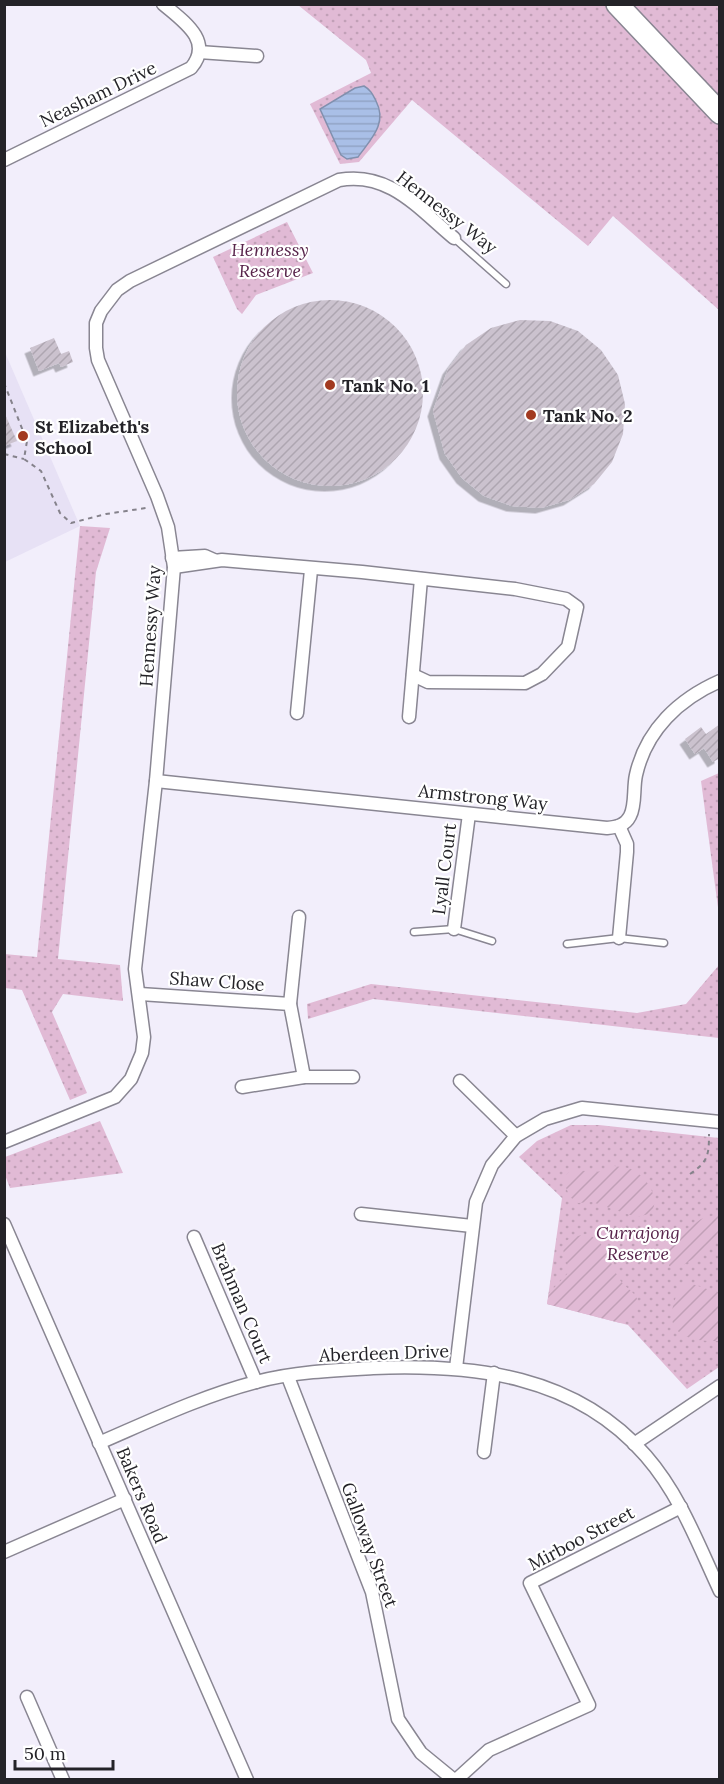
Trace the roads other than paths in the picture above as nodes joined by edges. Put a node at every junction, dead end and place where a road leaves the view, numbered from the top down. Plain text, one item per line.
1 (163, 4) edge
2 (617, 4) edge
3 (200, 52) junction
4 (257, 56) dead end
5 (720, 113) edge
6 (4, 160) edge
7 (454, 238) joint
8 (506, 284) dead end
9 (173, 563) junction
10 (311, 570) junction
11 (421, 579) junction
12 (413, 675) junction
13 (720, 681) edge
14 (297, 712) dead end
15 (409, 717) dead end
16 (156, 782) junction
17 (469, 814) junction
18 (619, 826) junction
19 (299, 917) dead end
20 (454, 928) junction
21 (414, 932) dead end
22 (619, 938) junction
23 (492, 941) dead end
24 (664, 943) dead end
25 (567, 944) dead end
26 (140, 994) junction
27 (290, 1004) junction
28 (304, 1077) junction
29 (353, 1077) dead end
30 (460, 1081) dead end
31 (242, 1087) dead end
32 (720, 1122) edge
33 (516, 1136) junction
34 (6, 1143) edge
35 (362, 1214) dead end
36 (4, 1224) edge
37 (472, 1226) junction
38 (194, 1237) dead end
39 (456, 1368) junction
40 (494, 1373) junction
41 (288, 1377) junction
42 (256, 1382) junction
43 (720, 1386) edge
44 (99, 1443) junction
45 (634, 1444) junction
46 (484, 1452) dead end
47 (125, 1499) junction
48 (681, 1507) junction
49 (4, 1552) edge
50 (720, 1591) edge
51 (27, 1697) dead end
52 (63, 1779) edge
53 (247, 1779) edge
54 (455, 1779) edge

1 - 3 street
2 - 5 highway
3 - 4 street
3 - 6 street, Neasham Drive
7 - 8 lane, Hennessy Way
7 - 9 street, Hennessy Way
9 - 10 street
9 - 16 street, Hennessy Way
10 - 11 street
10 - 14 street
11 - 12 street
11 - 12 street
12 - 15 street
13 - 18 street
16 - 17 street, Armstrong Way
16 - 26 street, Hennessy Way
17 - 18 street, Armstrong Way
17 - 20 street, Lyall Court
18 - 22 street
19 - 27 street
20 - 21 lane, Lyall Court
20 - 23 lane, Lyall Court
22 - 24 lane
22 - 25 lane
26 - 27 street, Shaw Close
26 - 34 street, Hennessy Way
27 - 28 street
28 - 29 street
28 - 31 street
30 - 33 street
32 - 33 street
33 - 37 street
35 - 37 street
36 - 44 street, Bakers Road
37 - 39 street
38 - 42 street, Brahman Court
39 - 40 street, Aberdeen Drive
39 - 41 street, Aberdeen Drive
40 - 45 street, Aberdeen Drive
40 - 46 street
41 - 42 street, Aberdeen Drive
41 - 54 street, Galloway Street
42 - 44 street, Aberdeen Drive
43 - 45 street
44 - 47 street, Bakers Road
45 - 48 street, Aberdeen Drive
47 - 49 street
47 - 53 street, Bakers Road
48 - 50 street, Aberdeen Drive
48 - 54 street, Mirboo Street
51 - 52 street

